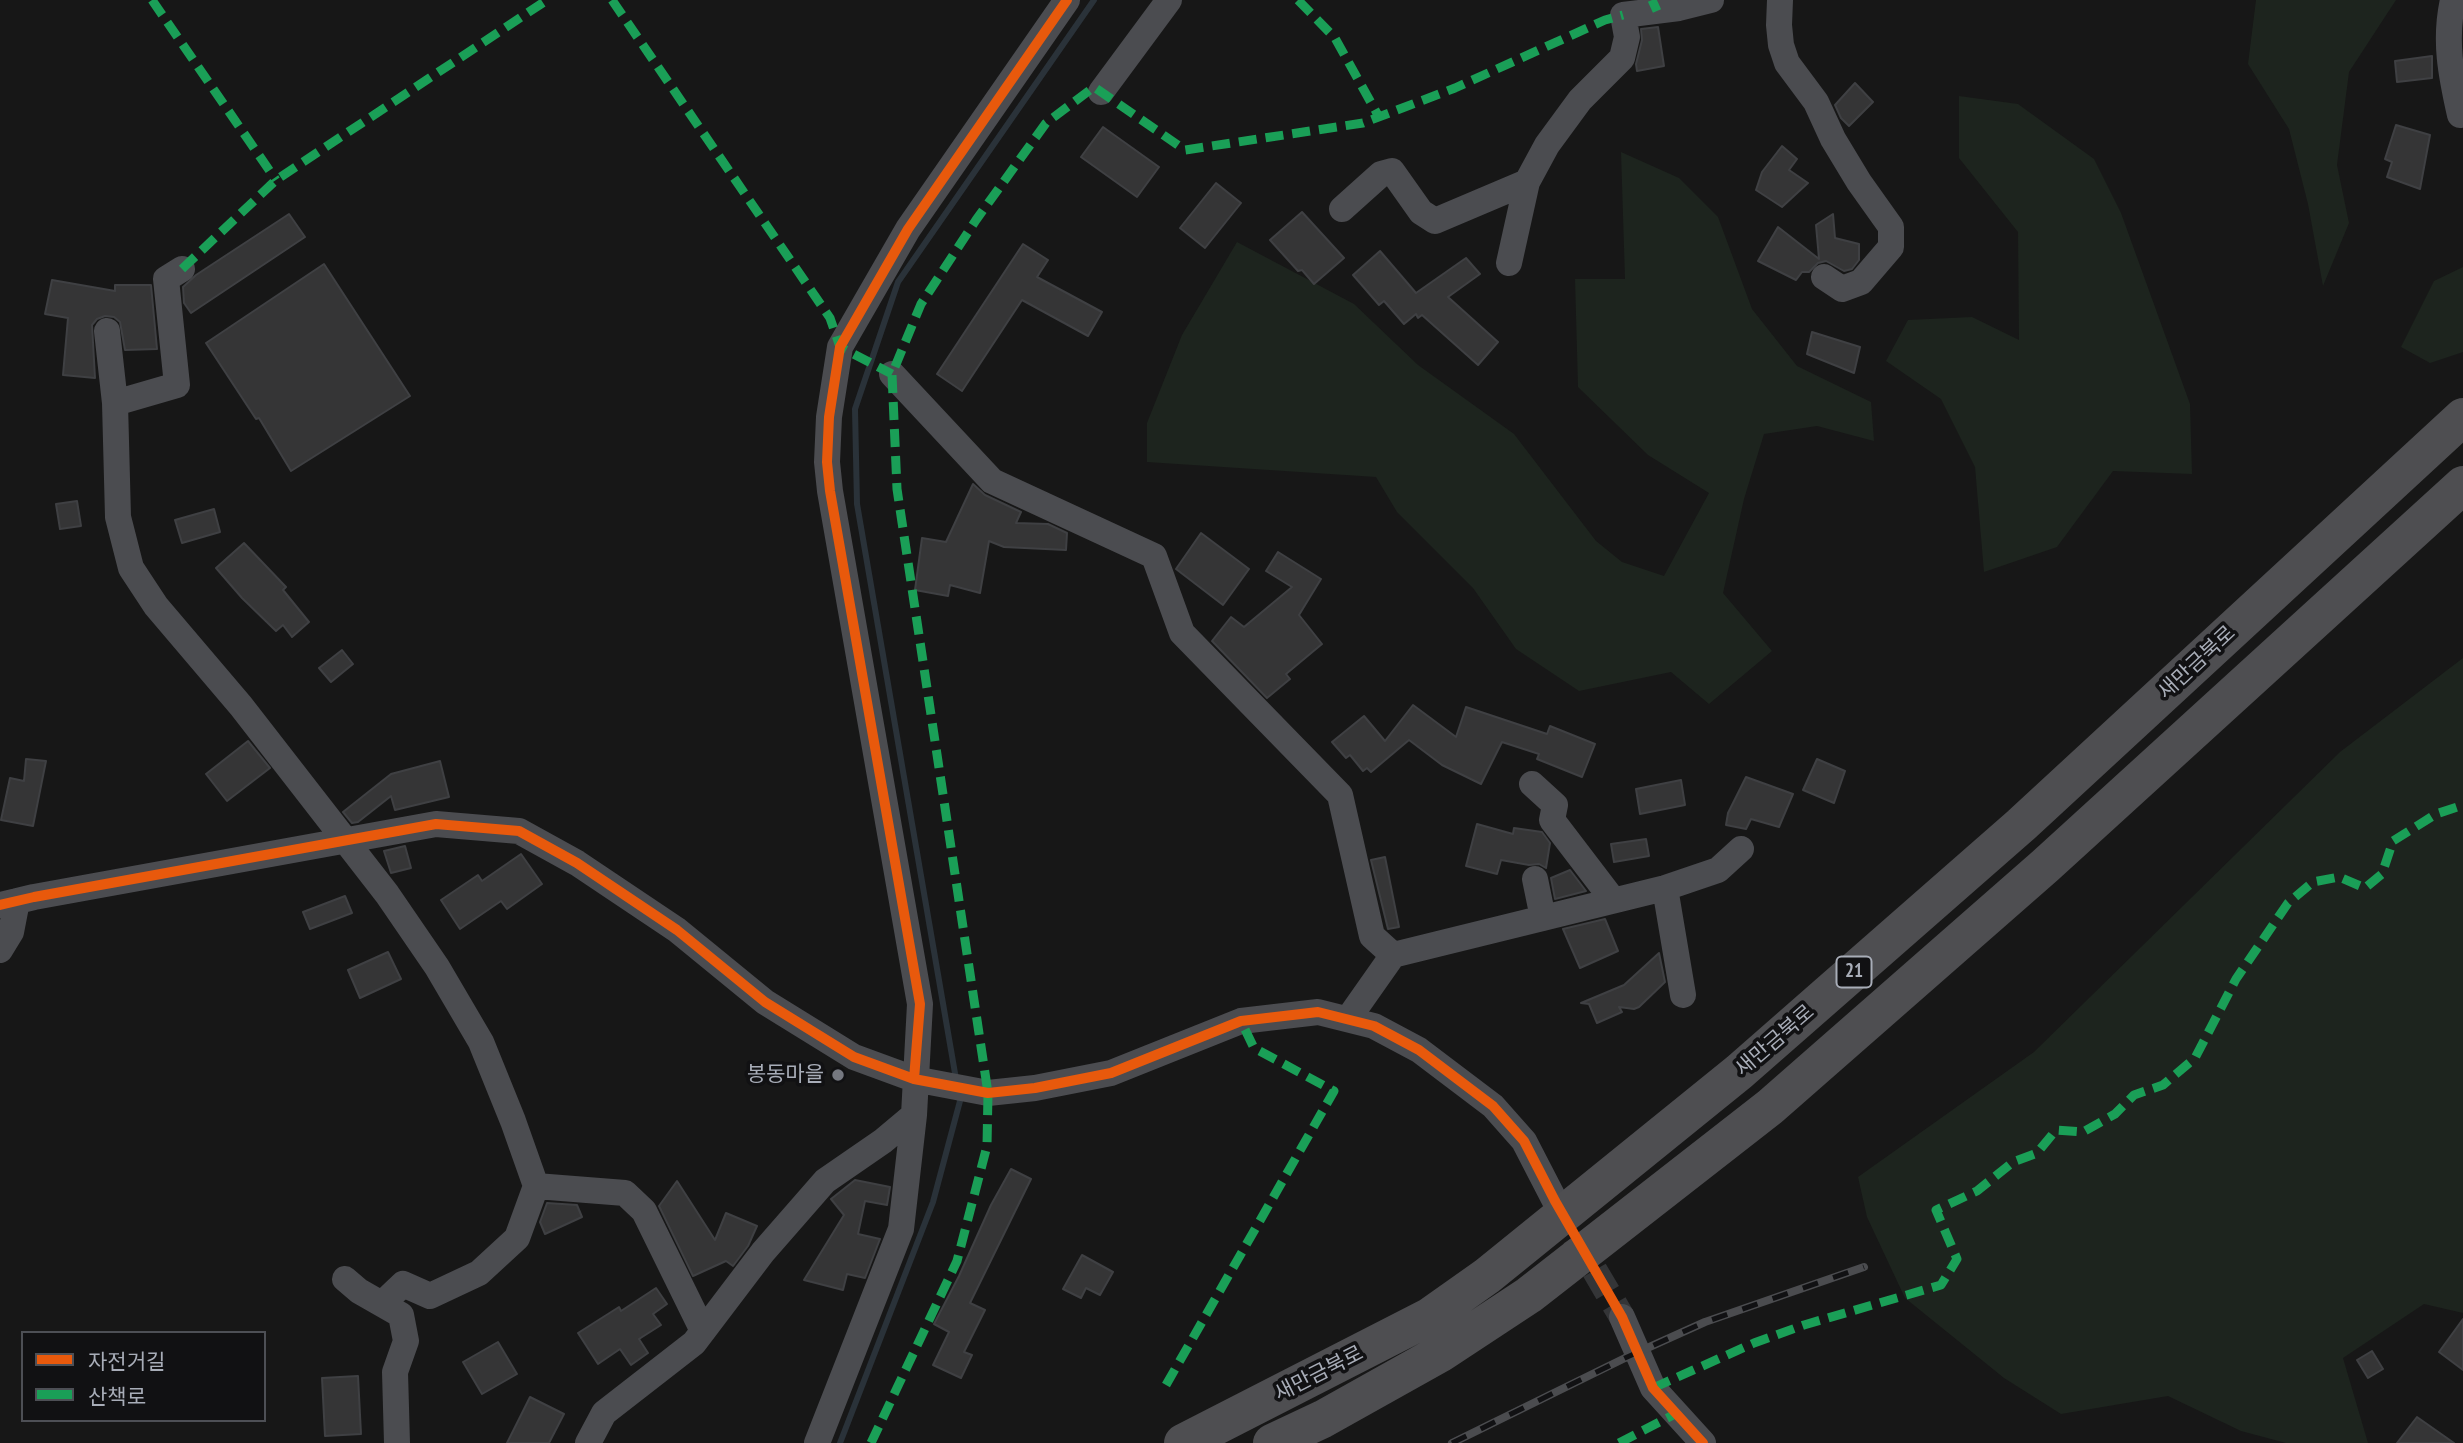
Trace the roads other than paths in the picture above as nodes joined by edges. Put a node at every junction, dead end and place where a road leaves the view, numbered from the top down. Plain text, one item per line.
1 (1067, 0) edge
2 (1169, 0) edge
3 (1711, 0) edge
4 (1780, 0) edge
5 (2453, 0) edge
6 (1101, 92) dead end
7 (2460, 115) dead end
8 (1527, 181) junction
9 (1342, 209) dead end
10 (1509, 263) dead end
11 (182, 269) dead end
12 (1824, 277) dead end
13 (107, 331) dead end
14 (892, 374) dead end
15 (115, 404) junction
16 (2463, 417) edge
17 (2463, 485) edge
18 (1532, 784) dead end
19 (344, 840) junction
20 (1741, 849) dead end
21 (1535, 879) dead end
22 (1665, 888) junction
23 (1613, 901) junction
24 (8, 903) edge
25 (1543, 918) junction
26 (0, 950) edge
27 (1393, 955) junction
28 (1683, 995) dead end
29 (1348, 1019) junction
30 (914, 1079) junction
31 (914, 1115) junction
32 (536, 1186) junction
33 (1555, 1201) tunnel mouth
34 (345, 1279) dead end
35 (383, 1303) junction
36 (1622, 1317) tunnel mouth
37 (703, 1331) junction
38 (397, 1443) edge
39 (588, 1443) edge
40 (817, 1443) edge
41 (1183, 1443) edge
42 (1272, 1443) edge
43 (1703, 1443) edge

1 - 30 street
2 - 6 street
3 - 8 street
4 - 12 street
5 - 7 street
8 - 9 street
8 - 10 street
11 - 15 street
13 - 15 street
14 - 27 street
15 - 19 street
16 - 41 highway, 새만금북로 / 21
17 - 42 highway, 새만금북로 / 21
18 - 23 street
19 - 24 street
19 - 30 street
19 - 32 street
20 - 22 street
21 - 25 street
22 - 23 street
22 - 28 street
23 - 25 street
24 - 26 street
25 - 27 street
27 - 29 street
29 - 30 street
29 - 33 street
30 - 31 street
31 - 37 street
31 - 40 street
32 - 35 street
32 - 37 street
34 - 35 street
35 - 38 street
36 - 43 street
37 - 39 street

